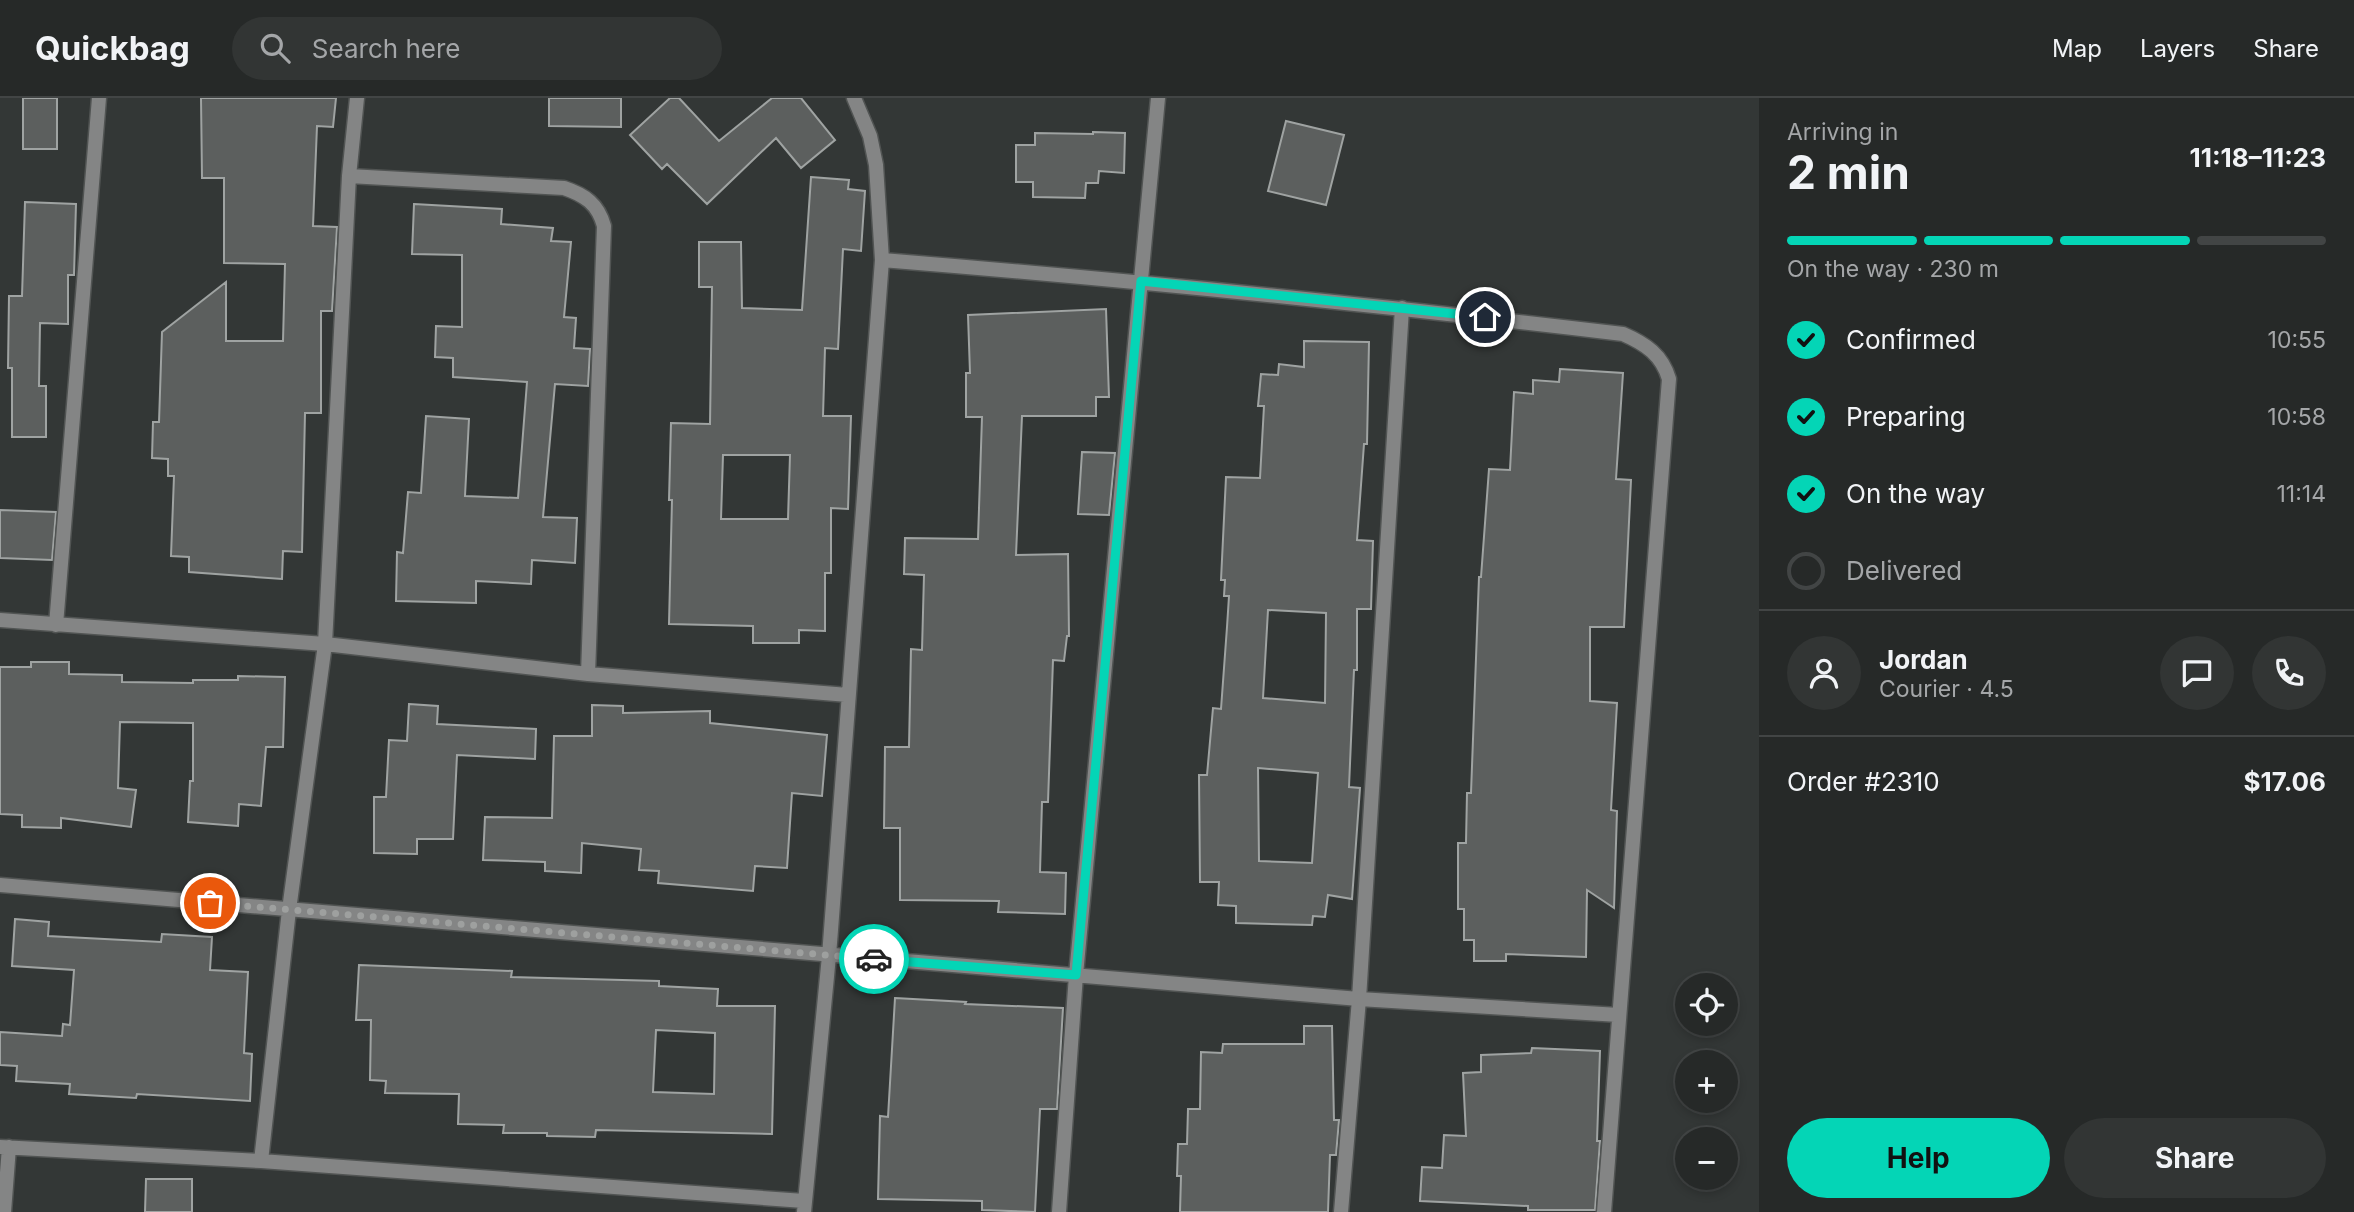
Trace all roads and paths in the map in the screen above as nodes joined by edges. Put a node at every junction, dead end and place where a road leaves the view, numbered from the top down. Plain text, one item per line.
1 (99, 98) edge
2 (356, 98) edge
3 (854, 98) edge
4 (1158, 98) edge
5 (349, 176) junction
6 (882, 260) junction
7 (1141, 281) junction
8 (1402, 308) junction
9 (0, 620) edge
10 (55, 625) junction
11 (325, 645) junction
12 (588, 674) junction
13 (848, 695) junction
14 (0, 885) edge
15 (289, 910) junction
16 (828, 956) junction
17 (1076, 975) junction
18 (1359, 999) junction
19 (1619, 1015) junction
20 (4, 1147) edge
21 (261, 1161) junction
22 (804, 1206) edge
23 (4, 1212) edge
24 (1059, 1212) edge
25 (1341, 1212) edge
26 (1604, 1212) edge

1 - 10 street
2 - 5 street
3 - 6 street
4 - 7 street
5 - 11 street
5 - 12 street
6 - 7 street
6 - 13 street
7 - 8 street
7 - 17 street
8 - 18 street
8 - 19 street
9 - 10 street
10 - 11 street
11 - 12 street
11 - 15 street
12 - 13 street
13 - 16 street
14 - 15 street
15 - 16 street
15 - 21 street
16 - 17 street
16 - 22 street
17 - 18 street
17 - 24 street
18 - 19 street
18 - 25 street
19 - 26 street
20 - 21 street
20 - 23 street
21 - 22 street

